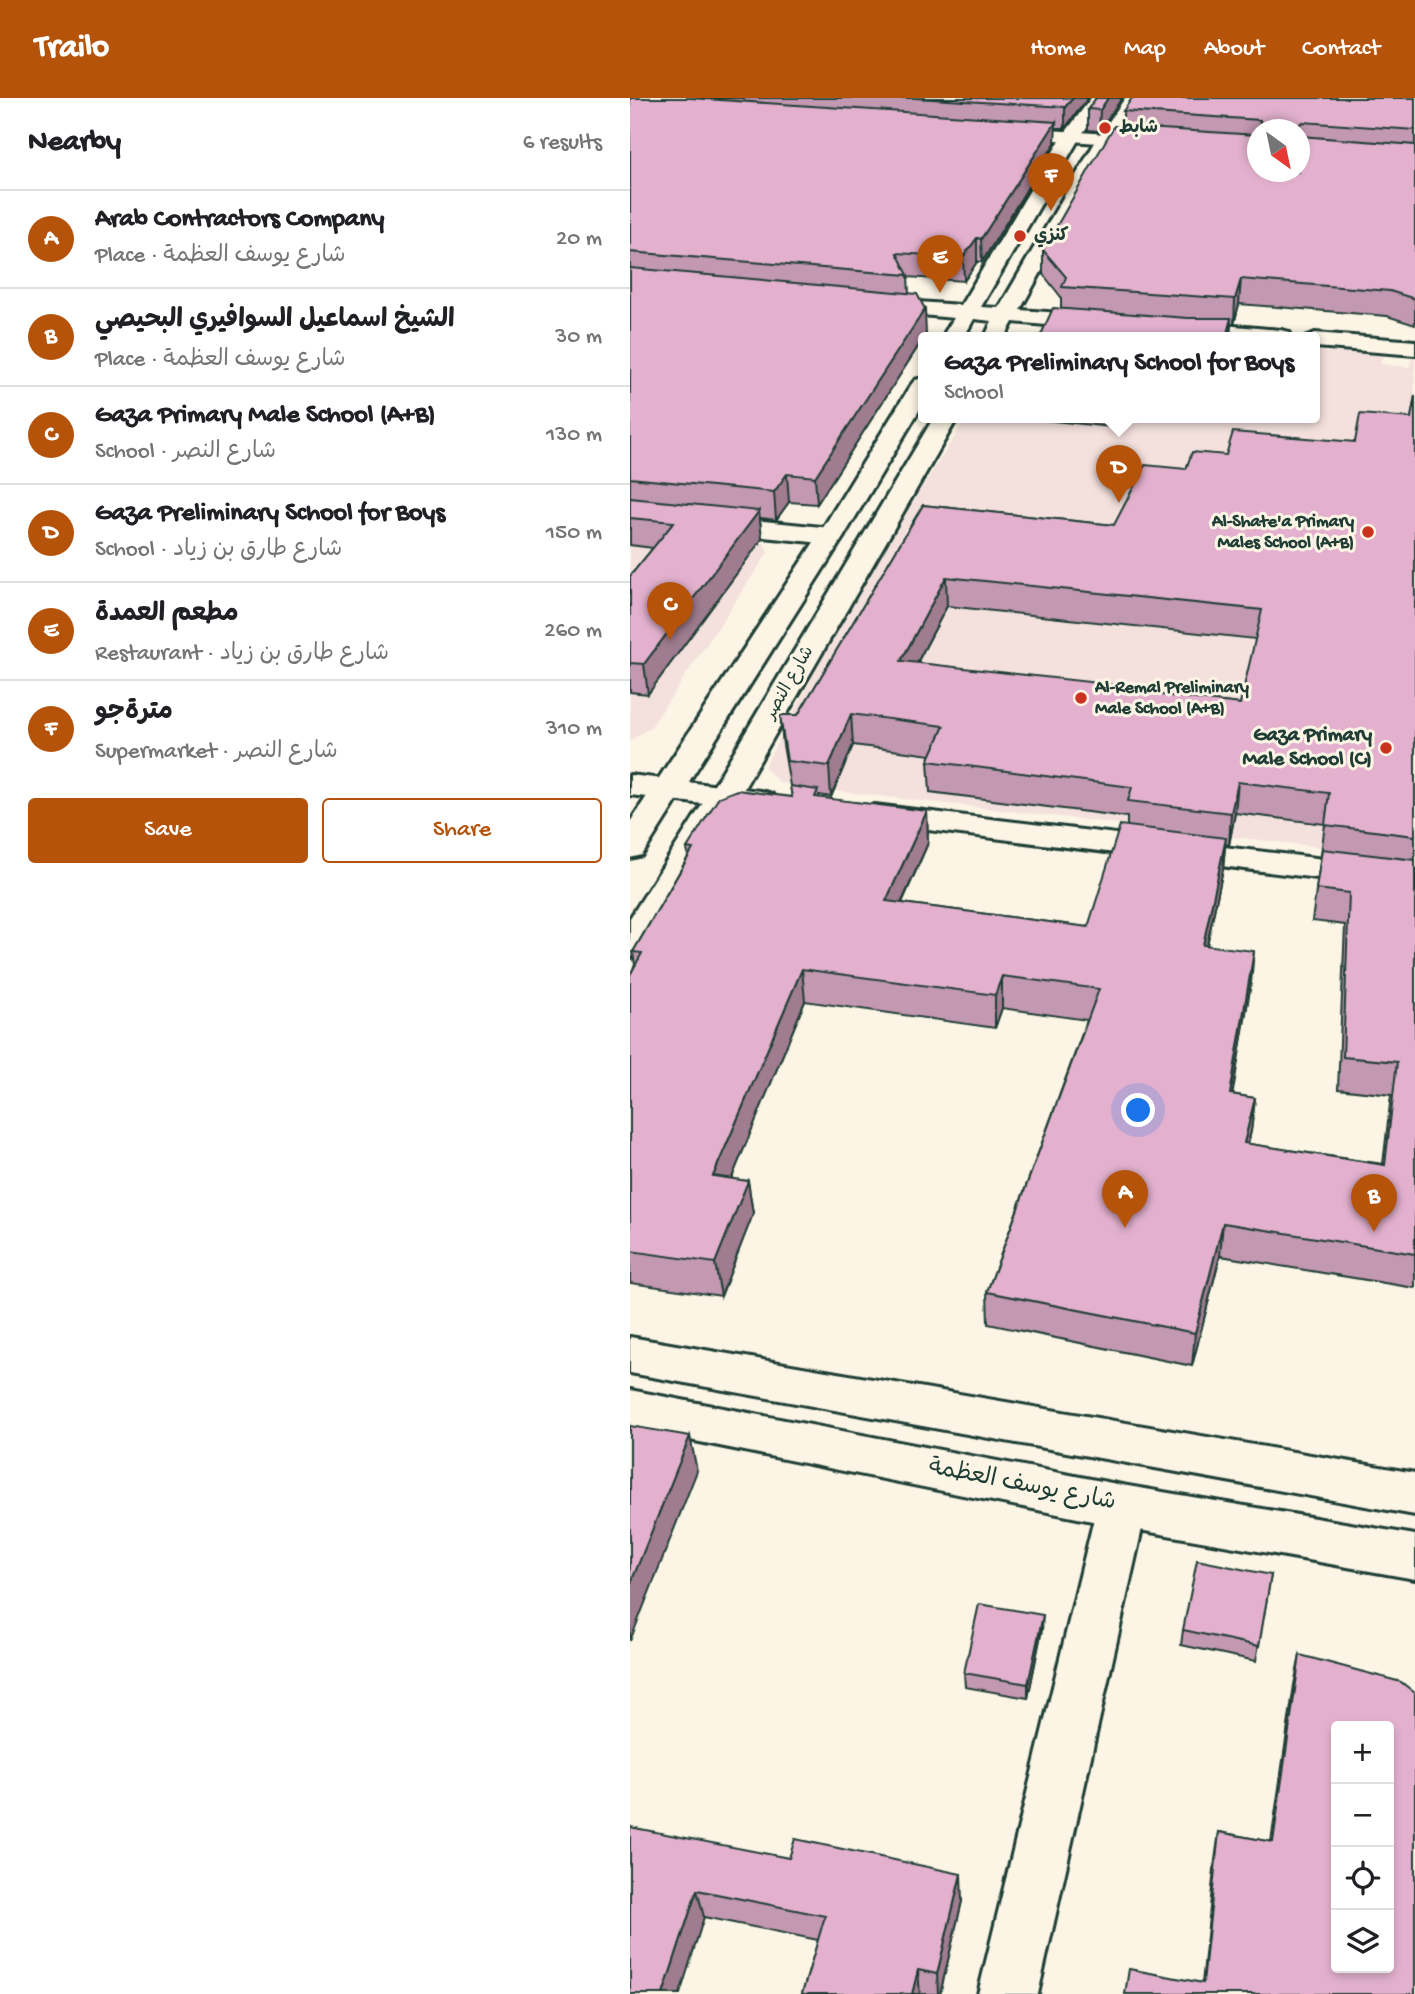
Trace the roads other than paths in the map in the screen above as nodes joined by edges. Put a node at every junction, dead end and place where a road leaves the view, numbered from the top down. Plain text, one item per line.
1 (1099, 98) edge
2 (1133, 98) edge
3 (988, 131) edge
4 (1071, 137) junction
5 (1106, 139) junction
6 (1247, 148) edge
7 (859, 304) edge
8 (967, 314) junction
9 (1006, 316) junction
10 (1117, 324) edge
11 (1158, 327) edge
12 (956, 332) edge
13 (996, 332) edge
14 (1220, 332) edge
15 (1320, 340) edge
16 (1415, 348) edge
17 (918, 393) edge
18 (942, 423) edge
19 (630, 515) edge
20 (831, 536) junction
21 (630, 785) edge
22 (665, 790) junction
23 (723, 797) junction
24 (792, 805) edge
25 (847, 812) edge
26 (630, 848) edge
27 (1415, 880) edge
28 (630, 946) edge
29 (630, 1355) edge
30 (630, 1409) edge
31 (1415, 1494) edge
32 (1122, 1506) junction
33 (1415, 1557) edge
34 (1008, 1994) edge

1 - 4 main road
2 - 5 main road
3 - 4 main road
4 - 5 main road
4 - 8 main road
5 - 6 main road
5 - 9 main road
7 - 8 main road
8 - 9 main road
8 - 12 main road
9 - 10 main road
9 - 13 main road
11 - 14 main road
15 - 16 main road
17 - 20 main road
18 - 23 main road, شارع النصر
19 - 20 main road
20 - 22 main road
21 - 22 main road
22 - 23 main road
22 - 26 main road
23 - 24 main road
23 - 28 main road, شارع النصر
25 - 27 main road
29 - 31 main road
30 - 32 main road, شارع يوسف العظمة
32 - 33 main road, شارع يوسف العظمة
32 - 34 main road

